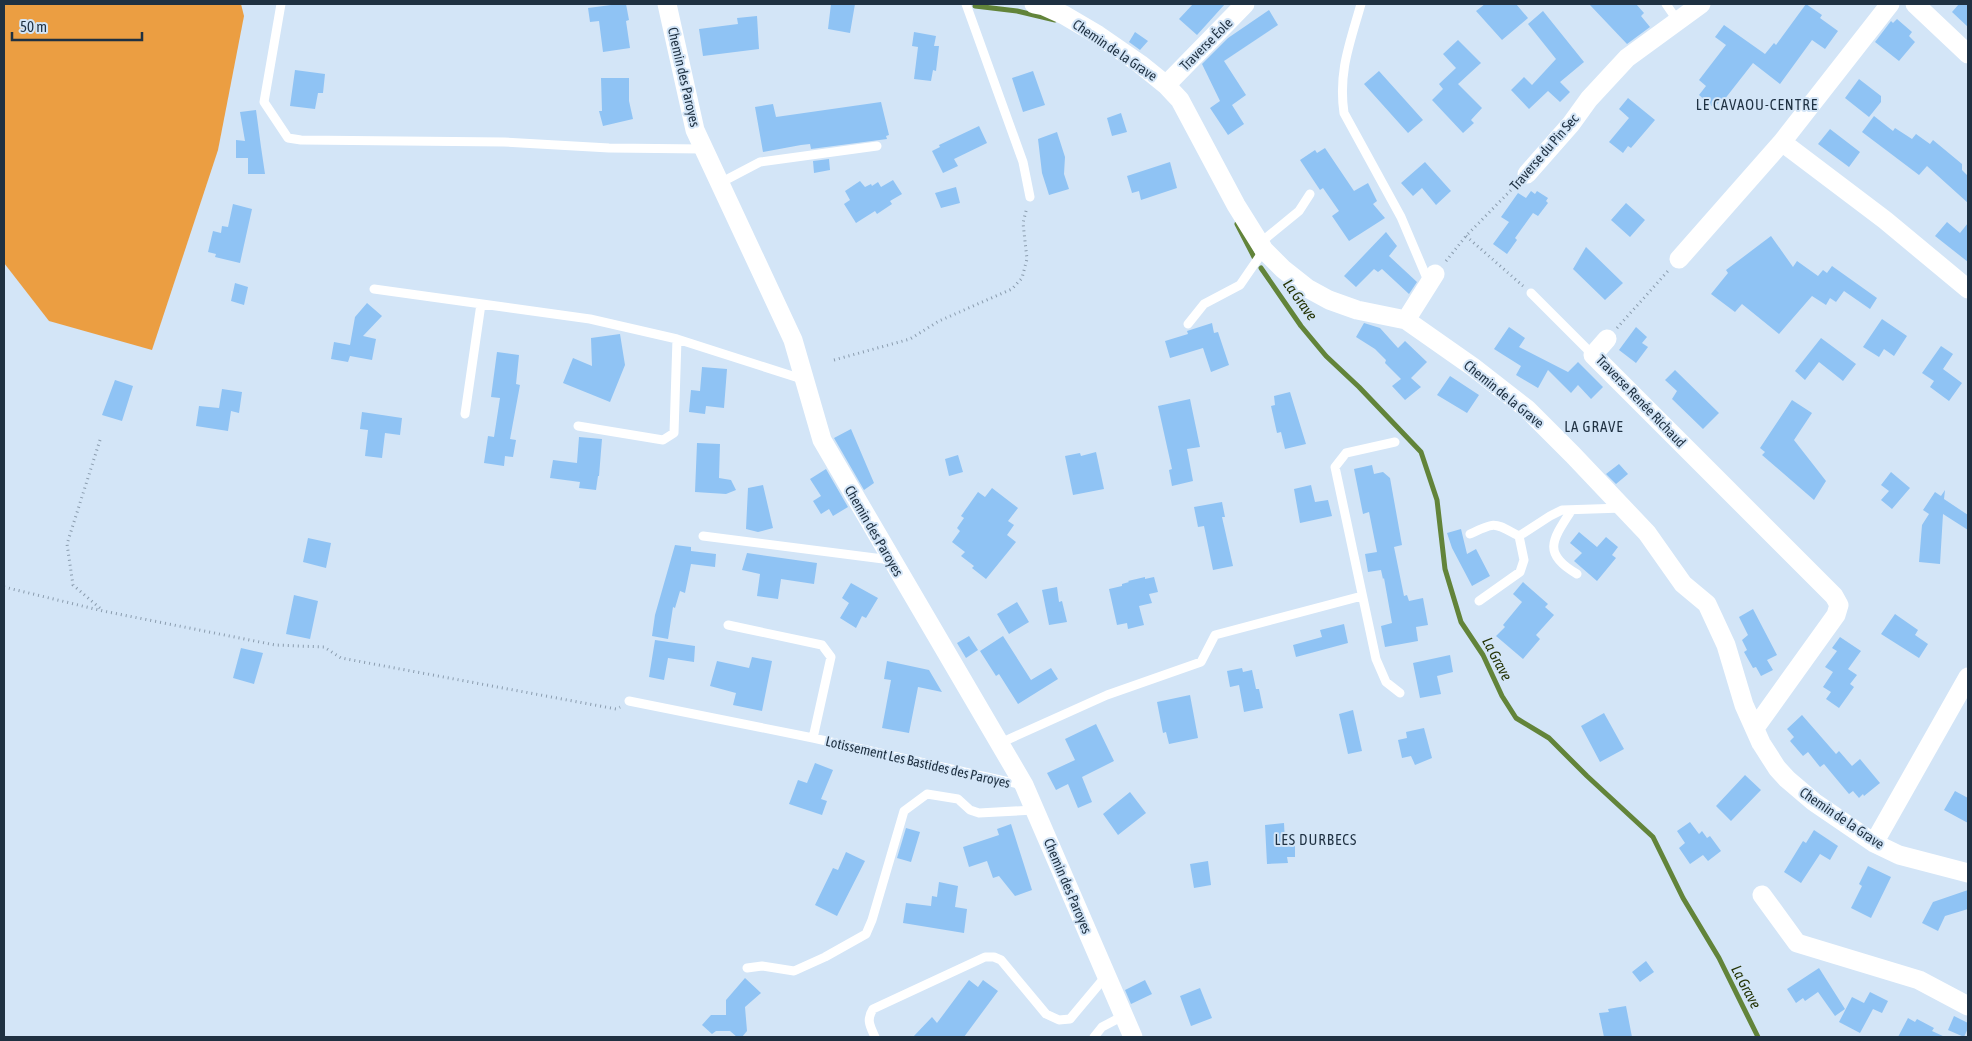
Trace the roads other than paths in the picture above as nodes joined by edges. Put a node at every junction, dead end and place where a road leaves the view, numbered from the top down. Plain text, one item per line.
1 (282, 4) edge
2 (667, 4) edge
3 (966, 4) edge
4 (1034, 4) edge
5 (1245, 4) edge
6 (1361, 4) edge
7 (1666, 4) edge
8 (1701, 4) edge
9 (1890, 4) edge
10 (1915, 4) edge
11 (1677, 20) junction
12 (1968, 54) edge
13 (1166, 85) junction
14 (1782, 142) junction
15 (877, 146) dead end
16 (704, 149) junction
17 (1527, 174) road end
18 (720, 183) junction
19 (1310, 194) dead end
20 (1030, 197) road end
21 (1262, 247) junction
22 (1679, 259) road end
23 (1432, 279) joint
24 (1968, 288) edge
25 (374, 289) dead end
26 (1532, 293) road end
27 (481, 304) junction
28 (1406, 320) junction
29 (1188, 324) dead end
30 (677, 339) junction
31 (1607, 339) road end
32 (1593, 354) junction
33 (805, 380) junction
34 (465, 414) dead end
35 (578, 426) dead end
36 (1395, 442) dead end
37 (1623, 508) junction
38 (1572, 512) junction
39 (1470, 534) dead end
40 (703, 536) dead end
41 (1519, 536) junction
42 (890, 560) junction
43 (1577, 574) dead end
44 (1362, 596) junction
45 (1479, 601) dead end
46 (728, 625) dead end
47 (1968, 677) edge
48 (1400, 693) dead end
49 (629, 701) road end
50 (1755, 728) junction
51 (813, 738) junction
52 (998, 744) junction
53 (1024, 786) junction
54 (1035, 810) junction
55 (1874, 843) junction
56 (1968, 873) edge
57 (1762, 895) dead end
58 (747, 968) dead end
59 (1106, 976) junction
60 (1968, 1006) edge
61 (1123, 1016) junction
62 (875, 1037) edge
63 (1094, 1037) edge
64 (1133, 1037) edge

1 - 16 lane
2 - 16 street, Chemin des Paroyes
3 - 20 lane
4 - 13 street, Chemin de la Grave
5 - 13 street, Traverse Éole
6 - 23 lane
7 - 11 lane
8 - 11 street, Traverse du Pin Sec
9 - 14 street
10 - 12 street
11 - 17 street, Traverse du Pin Sec
13 - 21 street, Chemin de la Grave
14 - 22 street
14 - 24 street
15 - 18 lane
16 - 18 street, Chemin des Paroyes
18 - 33 street, Chemin des Paroyes
19 - 21 lane
21 - 28 street, Chemin de la Grave
21 - 29 lane
23 - 28 street
25 - 27 lane
26 - 32 lane
27 - 30 lane
27 - 34 lane
28 - 37 street, Chemin de la Grave
30 - 33 lane
30 - 35 lane
31 - 32 street, Traverse Renée Richaud
32 - 50 street, Traverse Renée Richaud
33 - 42 street, Chemin des Paroyes
36 - 44 lane
37 - 38 lane
37 - 50 street, Chemin de la Grave
38 - 41 lane
38 - 43 lane
39 - 41 lane
40 - 42 lane
41 - 45 lane
42 - 52 street, Chemin des Paroyes
44 - 48 lane
44 - 52 lane
46 - 51 lane, Lotissement Les Bastides des Paroyes
47 - 55 street
49 - 51 lane, Lotissement Les Bastides des Paroyes
50 - 55 street, Chemin de la Grave
51 - 53 lane, Lotissement Les Bastides des Paroyes
52 - 53 street, Chemin des Paroyes
53 - 54 street, Chemin des Paroyes
54 - 58 lane
54 - 59 street, Chemin des Paroyes
55 - 56 street, Chemin de la Grave
57 - 60 street
59 - 61 street, Chemin des Paroyes
59 - 62 lane
61 - 63 lane
61 - 64 street, Chemin des Paroyes

